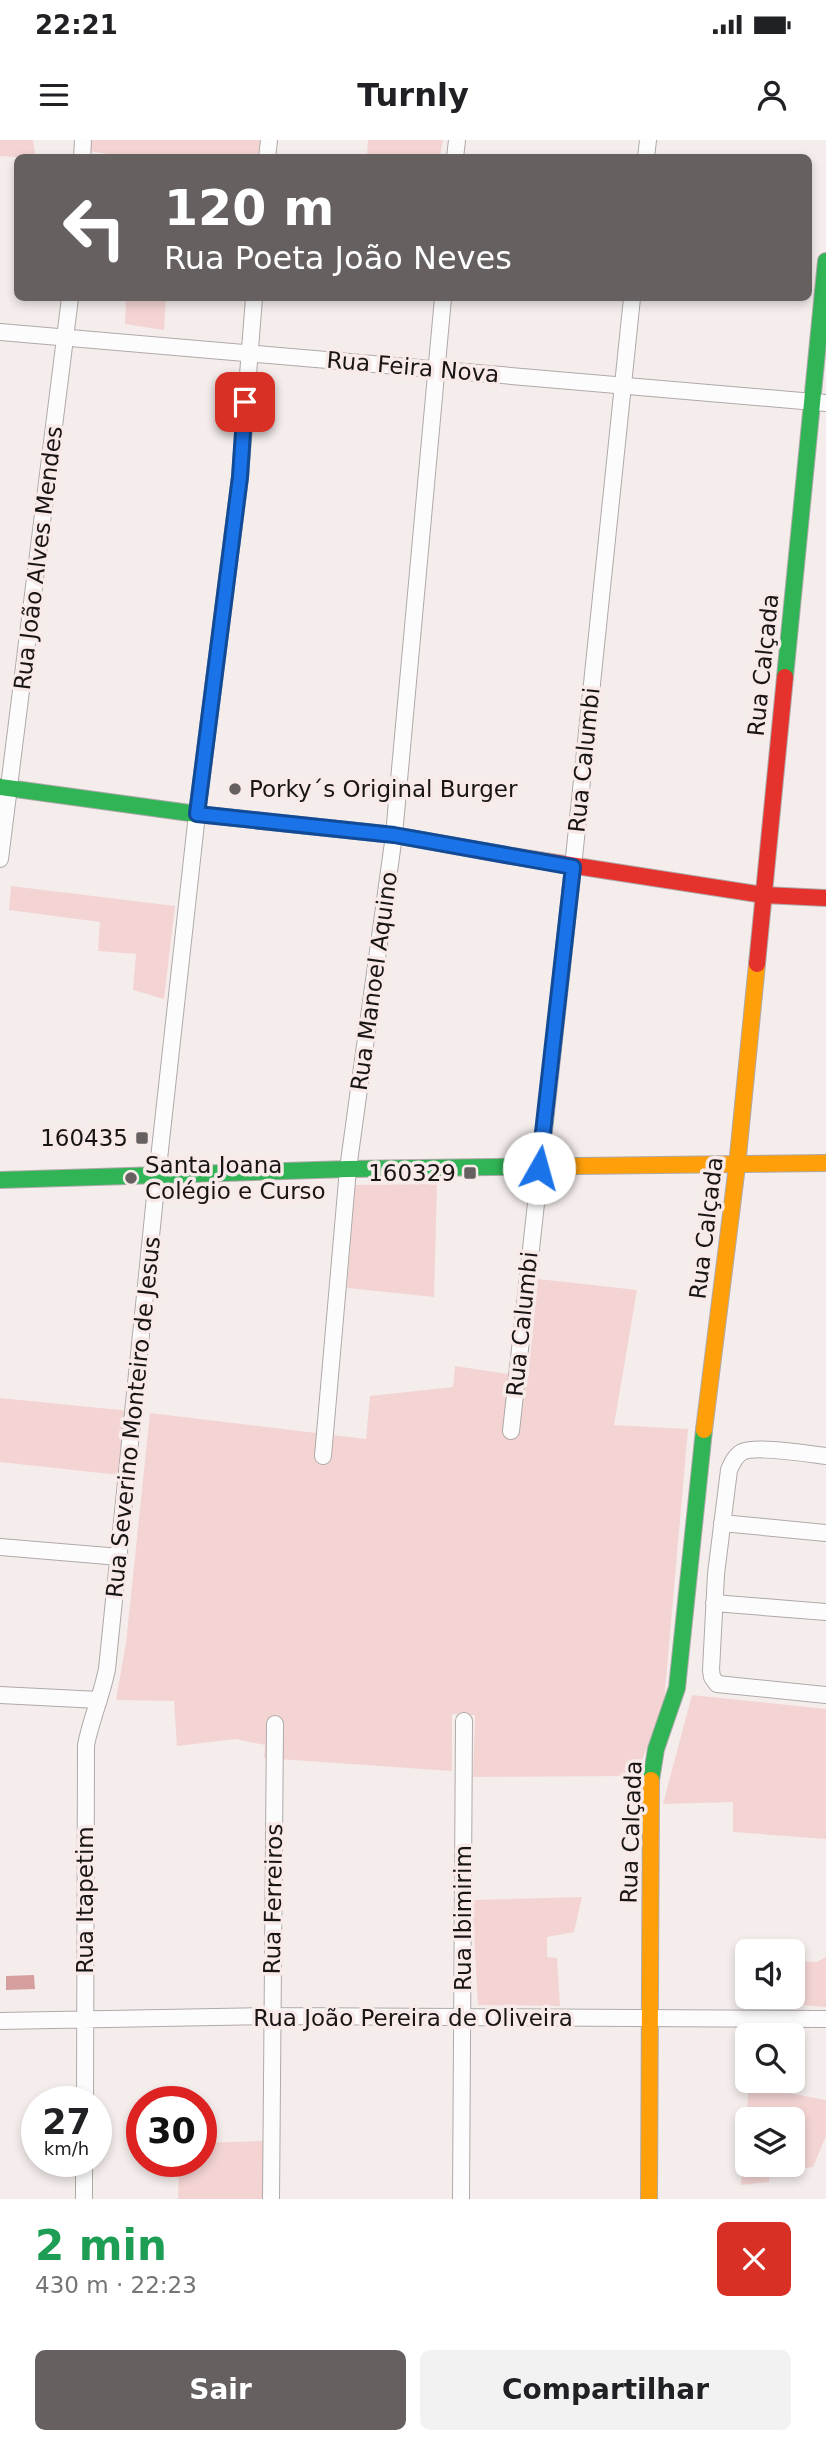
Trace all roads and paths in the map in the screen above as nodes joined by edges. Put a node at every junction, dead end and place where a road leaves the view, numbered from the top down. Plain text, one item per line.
1 (826, 261) edge
2 (70, 301) edge
3 (254, 301) edge
4 (443, 301) edge
5 (632, 301) edge
6 (0, 332) edge
7 (66, 338) junction
8 (249, 353) junction
9 (436, 368) junction
10 (623, 385) junction
11 (819, 402) edge
12 (5, 787) edge
13 (197, 814) junction
14 (394, 835) junction
15 (0, 859) edge
16 (573, 867) junction
17 (764, 895) junction
18 (826, 898) edge
19 (826, 1163) edge
20 (737, 1166) junction
21 (539, 1168) junction
22 (348, 1169) junction
23 (157, 1177) junction
24 (0, 1180) edge
25 (511, 1431) dead end
26 (323, 1456) dead end
27 (826, 1456) edge
28 (722, 1523) junction
29 (826, 1533) edge
30 (0, 1547) edge
31 (120, 1557) junction
32 (714, 1604) junction
33 (826, 1612) edge
34 (0, 1695) edge
35 (826, 1695) edge
36 (99, 1700) junction
37 (464, 1721) dead end
38 (275, 1724) dead end
39 (271, 2016) junction
40 (463, 2017) junction
41 (651, 2019) junction
42 (826, 2019) edge
43 (86, 2020) junction
44 (0, 2021) edge
45 (85, 2086) edge
46 (84, 2177) edge
47 (84, 2199) edge
48 (271, 2199) edge
49 (461, 2199) edge
50 (649, 2199) edge

1 - 11 street, Rua Calçada
2 - 7 street, Rua João Alves Mendes
3 - 8 street, Rua Severino Monteiro de Jesus
4 - 9 street, Rua Manoel Aquino
5 - 10 street, Rua Calumbi
6 - 7 street, Rua Feira Nova
7 - 8 street, Rua Feira Nova
7 - 12 street, Rua João Alves Mendes
8 - 9 street, Rua Feira Nova
8 - 13 street, Rua Severino Monteiro de Jesus
9 - 10 street, Rua Feira Nova
9 - 14 street, Rua Manoel Aquino
10 - 11 street, Rua Feira Nova
10 - 16 street, Rua Calumbi
11 - 17 street, Rua Calçada
12 - 13 street
12 - 15 street, Rua João Alves Mendes
13 - 14 street
13 - 23 street, Rua Severino Monteiro de Jesus
14 - 16 street
14 - 22 street, Rua Manoel Aquino
16 - 17 street
16 - 21 street, Rua Calumbi
17 - 18 street
17 - 20 street, Rua Calçada
19 - 20 street
20 - 21 street
20 - 41 street, Rua Calçada
21 - 22 street
21 - 25 street, Rua Calumbi
22 - 23 street
22 - 26 street, Rua Manoel Aquino
23 - 24 street
23 - 31 street, Rua Severino Monteiro de Jesus
27 - 28 street
28 - 29 street
28 - 32 street
30 - 31 street
31 - 36 street, Rua Severino Monteiro de Jesus
32 - 33 street
32 - 35 street
34 - 36 street
36 - 43 street, Rua Itapetim
37 - 40 street, Rua Ibimirim
38 - 39 street, Rua Ferreiros
39 - 40 street, Rua João Pereira de Oliveira
39 - 43 street, Rua João Pereira de Oliveira
39 - 48 street, Rua Ferreiros
40 - 41 street, Rua João Pereira de Oliveira
40 - 49 street, Rua Ibimirim
41 - 42 street, Rua João Pereira de Oliveira
41 - 50 street, Rua Calçada
43 - 44 street, Rua João Pereira de Oliveira
43 - 45 street, Rua Itapetim
46 - 47 street

